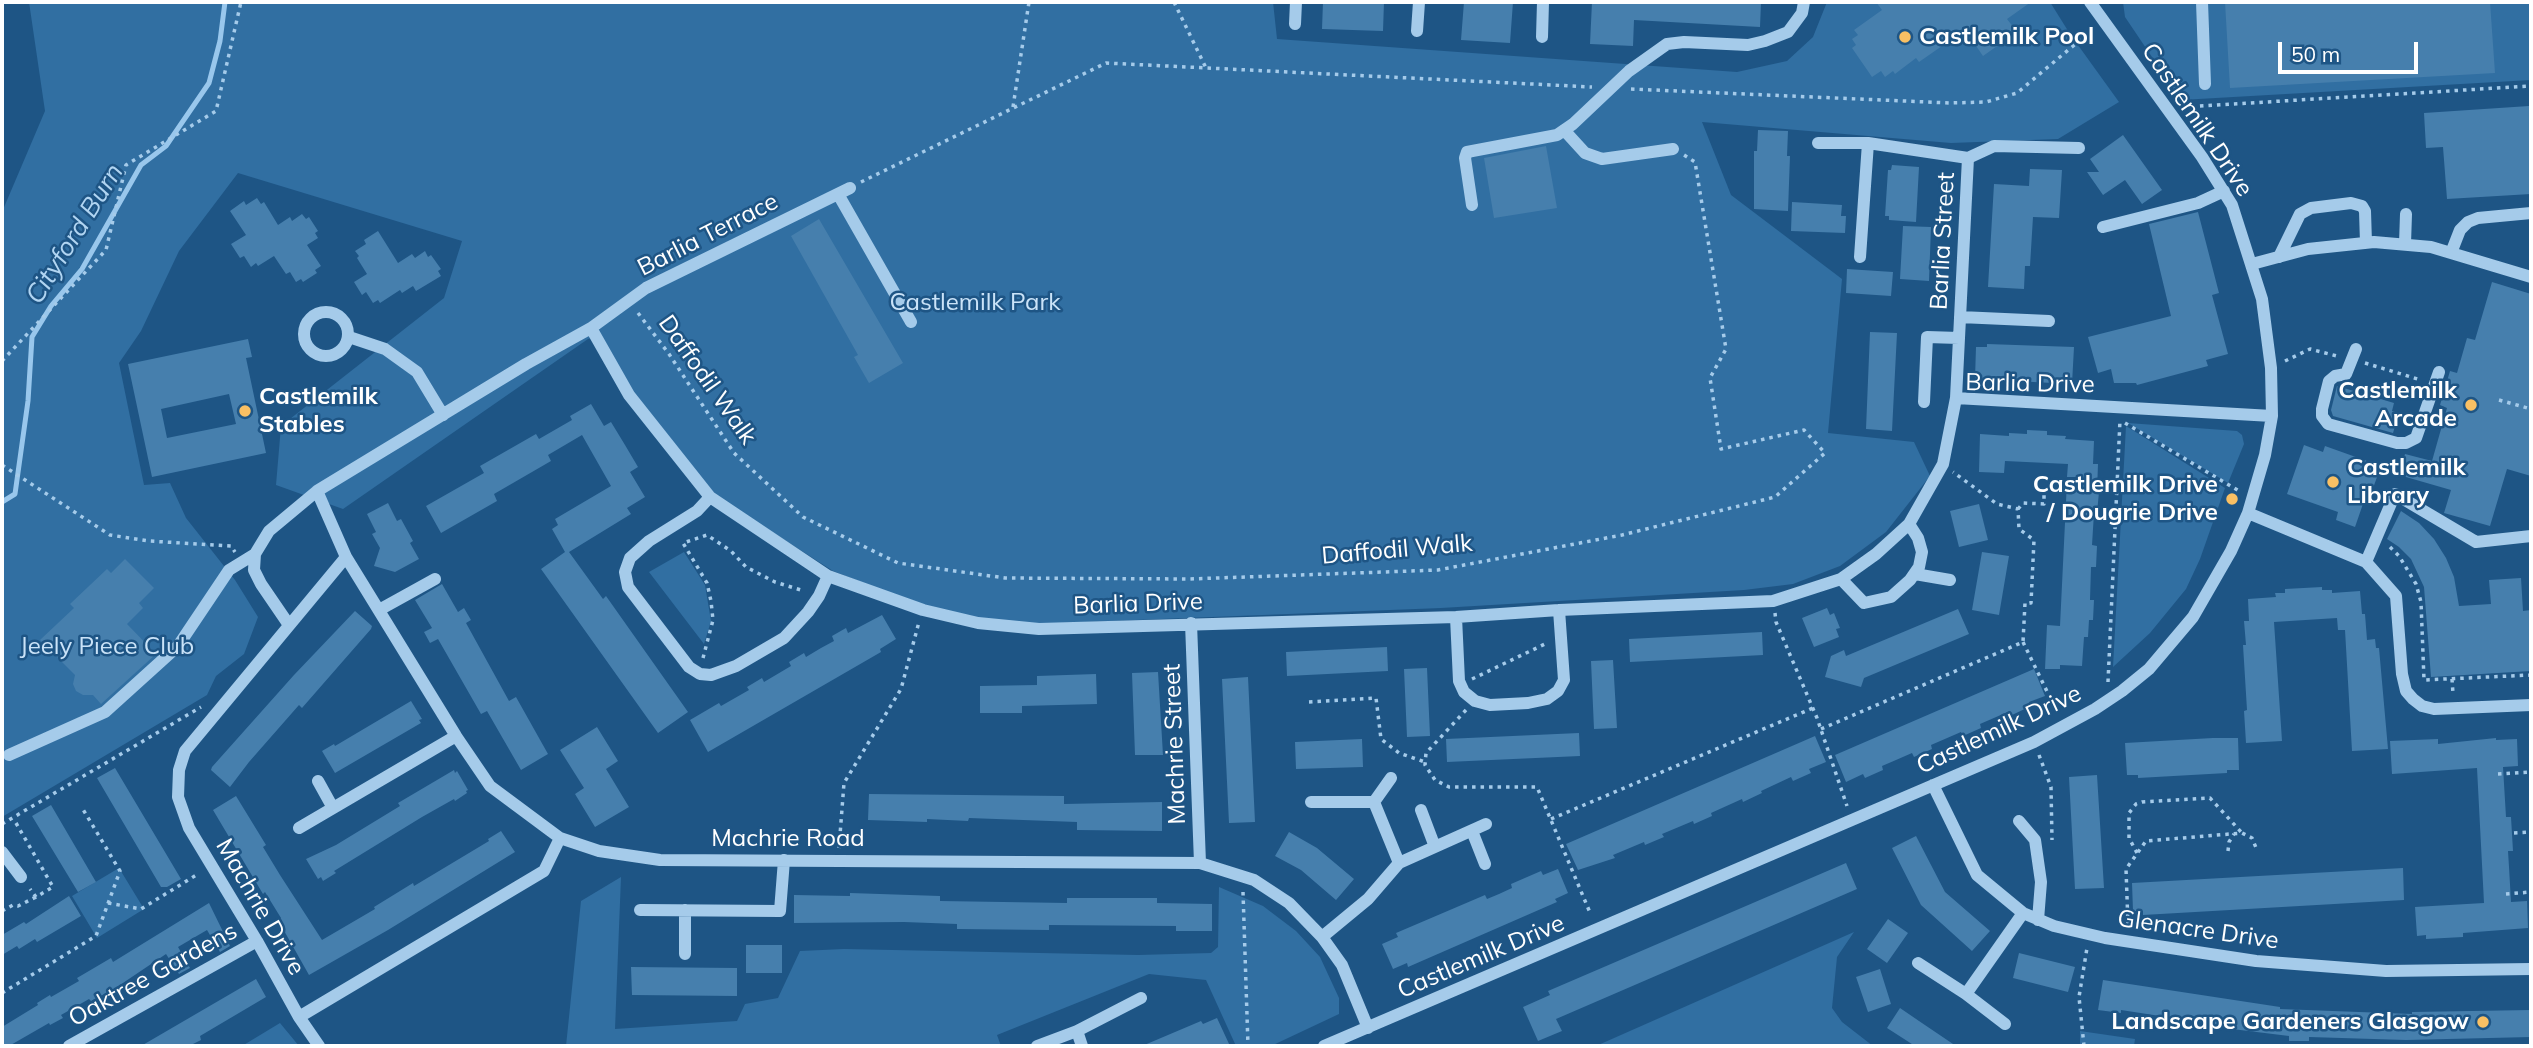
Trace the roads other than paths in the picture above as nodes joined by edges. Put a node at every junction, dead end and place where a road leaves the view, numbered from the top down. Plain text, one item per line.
1 (1296, 2) edge
2 (1419, 2) edge
3 (1543, 2) edge
4 (1804, 2) edge
5 (2090, 2) edge
6 (2202, 2) edge
7 (1295, 24) dead end
8 (1417, 31) dead end
9 (1542, 37) dead end
10 (2205, 84) dead end
11 (1564, 130) junction
12 (1818, 143) dead end
13 (1868, 143) junction
14 (2079, 148) dead end
15 (1673, 149) road end
16 (1968, 158) junction
17 (2224, 191) junction
18 (1472, 205) dead end
19 (2531, 213) edge
20 (2406, 214) dead end
21 (2103, 227) dead end
22 (2366, 243) junction
23 (2406, 244) junction
24 (2451, 253) junction
25 (1860, 257) dead end
26 (2279, 257) junction
27 (2252, 264) junction
28 (2531, 276) edge
29 (1960, 317) junction
30 (2049, 321) dead end
31 (911, 322) dead end
32 (591, 328) junction
33 (349, 337) dead end
34 (1959, 338) junction
35 (2356, 349) dead end
36 (2438, 372) dead end
37 (1956, 398) junction
38 (1924, 402) dead end
39 (443, 415) junction
40 (2272, 416) junction
41 (317, 491) junction
42 (710, 496) junction
43 (2248, 513) junction
44 (1909, 524) junction
45 (2531, 536) edge
46 (255, 554) junction
47 (346, 557) junction
48 (2366, 562) junction
49 (1914, 574) junction
50 (828, 576) junction
51 (435, 579) dead end
52 (1841, 579) junction
53 (1950, 580) dead end
54 (379, 610) junction
55 (1559, 610) junction
56 (1456, 617) junction
57 (1191, 623) junction
58 (289, 625) junction
59 (2531, 705) edge
60 (456, 736) junction
61 (9, 755) dead end
62 (1391, 778) dead end
63 (318, 781) dead end
64 (1933, 785) junction
65 (1311, 802) dead end
66 (1374, 802) junction
67 (333, 808) junction
68 (1421, 810) dead end
69 (2019, 821) dead end
70 (1486, 824) dead end
71 (299, 828) dead end
72 (1472, 831) junction
73 (560, 838) junction
74 (1435, 847) junction
75 (2, 852) edge
76 (784, 860) junction
77 (1200, 863) junction
78 (1399, 863) junction
79 (1485, 864) dead end
80 (21, 877) dead end
81 (640, 910) dead end
82 (685, 910) junction
83 (2023, 913) junction
84 (2038, 920) junction
85 (1322, 937) junction
86 (257, 942) junction
87 (685, 954) dead end
88 (1918, 964) dead end
89 (2531, 969) edge
90 (1966, 993) junction
91 (1141, 998) dead end
92 (299, 1017) junction
93 (2005, 1024) dead end
94 (1368, 1028) junction
95 (1077, 1031) junction
96 (69, 1046) edge
97 (318, 1046) edge
98 (1037, 1046) edge
99 (1083, 1046) edge
100 (1324, 1046) edge

1 - 7 street
2 - 8 street
3 - 9 street
4 - 11 street
5 - 17 street, Castlemilk Drive
6 - 10 street
11 - 15 street
11 - 18 street
12 - 13 street
13 - 16 street
13 - 25 street
14 - 16 street, Barlia Street
16 - 29 street, Barlia Street
17 - 21 street
17 - 27 street, Castlemilk Drive
19 - 24 street
20 - 23 street
22 - 23 street
22 - 26 street
22 - 26 street
23 - 24 street
24 - 28 street
26 - 27 street
27 - 40 street, Castlemilk Drive
29 - 30 street
29 - 34 street, Barlia Street
31 - 32 street, Barlia Terrace
32 - 39 street
32 - 42 street, Barlia Drive
33 - 39 street
34 - 37 street, Barlia Street
34 - 38 street
35 - 36 street
37 - 40 street, Barlia Drive
37 - 44 street, Barlia Drive
39 - 41 street
40 - 43 street, Castlemilk Drive
41 - 46 street
41 - 47 street, Machrie Road
42 - 50 street, Barlia Drive
42 - 50 street
43 - 48 street
43 - 64 street, Castlemilk Drive
44 - 49 street
44 - 52 street, Barlia Drive
45 - 48 street
46 - 58 street
46 - 61 street
47 - 54 street, Machrie Road
47 - 58 street, Machrie Drive
48 - 59 street
49 - 52 street
49 - 53 street
50 - 57 street, Barlia Drive
51 - 54 street
52 - 55 street, Barlia Drive
54 - 60 street, Machrie Road
55 - 56 street, Barlia Drive
55 - 56 street
56 - 57 street, Barlia Drive
57 - 77 street, Machrie Street
58 - 86 street, Machrie Drive
60 - 67 street
60 - 73 street, Machrie Road
62 - 66 street
63 - 67 street
64 - 83 street, Glenacre Drive
64 - 94 street, Castlemilk Drive
65 - 66 street
66 - 78 street
67 - 71 street
68 - 74 street
69 - 84 street
70 - 72 street
72 - 74 street
72 - 79 street
73 - 76 street, Machrie Road
73 - 92 street
74 - 78 street
75 - 80 street
76 - 77 street, Machrie Road
76 - 82 street
77 - 85 street, Machrie Road
78 - 85 street
81 - 82 street
82 - 87 street
83 - 84 street, Glenacre Drive
83 - 90 street
84 - 89 street, Glenacre Drive
85 - 94 street, Machrie Road
86 - 92 street, Machrie Drive
86 - 96 street, Oaktree Gardens
88 - 90 street
90 - 93 street
91 - 95 street
92 - 97 street, Machrie Drive
94 - 100 street, Castlemilk Drive
95 - 98 street
95 - 99 street

